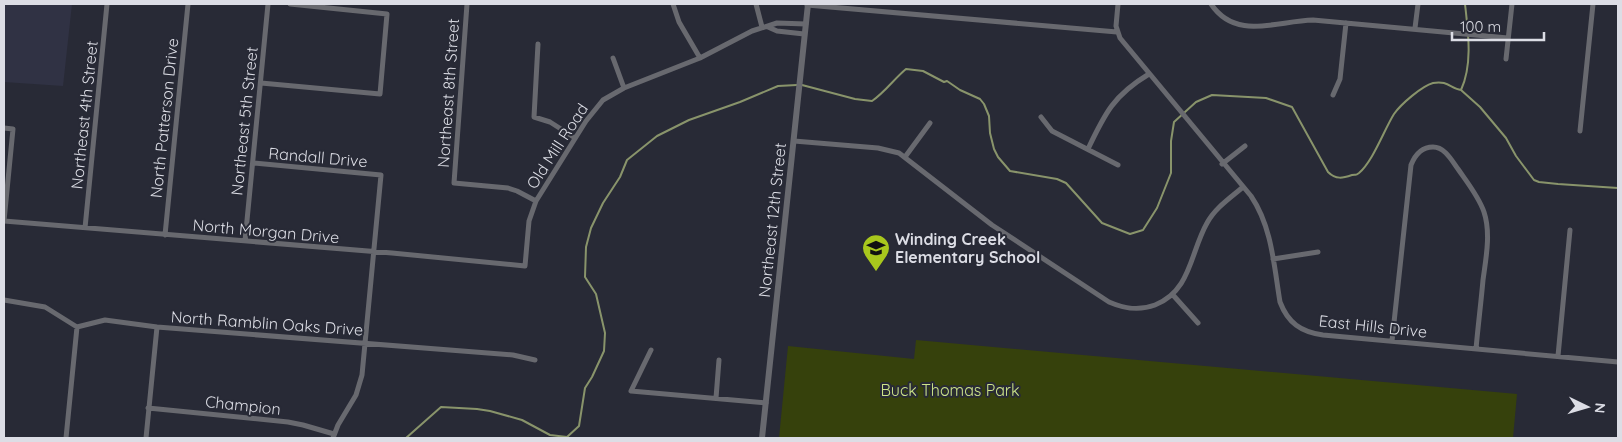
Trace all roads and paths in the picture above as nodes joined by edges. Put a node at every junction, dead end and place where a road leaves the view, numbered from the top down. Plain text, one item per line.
1 (107, 4) edge
2 (188, 4) edge
3 (268, 4) edge
4 (290, 4) edge
5 (467, 4) edge
6 (672, 4) edge
7 (756, 4) edge
8 (808, 4) edge
9 (1118, 4) edge
10 (1211, 4) edge
11 (1418, 4) edge
12 (1512, 4) edge
13 (1593, 4) edge
14 (1346, 23) junction
15 (806, 24) junction
16 (765, 27) junction
17 (1416, 28) junction
18 (1117, 32) junction
19 (804, 34) junction
20 (1508, 38) junction
21 (538, 44) dead end
22 (613, 58) dead end
23 (700, 58) junction
24 (1506, 60) dead end
25 (1149, 74) junction
26 (261, 83) junction
27 (624, 88) junction
28 (1333, 95) dead end
29 (1041, 117) dead end
30 (930, 123) dead end
31 (4, 128) edge
32 (1580, 131) dead end
33 (575, 138) junction
34 (794, 141) junction
35 (1245, 146) dead end
36 (1088, 149) junction
37 (905, 157) junction
38 (253, 163) junction
39 (1222, 164) junction
40 (1118, 165) dead end
41 (1243, 187) junction
42 (536, 201) junction
43 (4, 221) edge
44 (85, 228) junction
45 (1570, 230) dead end
46 (165, 235) junction
47 (245, 241) junction
48 (1318, 252) dead end
49 (374, 253) junction
50 (1273, 259) junction
51 (525, 266) joint
52 (1173, 295) junction
53 (4, 300) edge
54 (1198, 323) dead end
55 (77, 327) junction
56 (157, 327) junction
57 (1392, 341) junction
58 (365, 342) junction
59 (1476, 349) junction
60 (651, 350) dead end
61 (1558, 356) junction
62 (535, 360) dead end
63 (719, 360) dead end
64 (1618, 362) edge
65 (716, 398) junction
66 (766, 403) junction
67 (148, 408) junction
68 (334, 436) edge
69 (66, 438) edge
70 (146, 438) edge
71 (762, 438) edge

1 - 44 street, Northeast 4th Street
2 - 46 street, North Patterson Drive
3 - 26 street, Northeast 5th Street
4 - 26 street
5 - 42 street, Northeast 8th Street
6 - 23 street
7 - 16 street
8 - 15 street, Northeast 12th Street
8 - 18 street
9 - 18 street
10 - 14 street
11 - 17 street
12 - 20 street
13 - 32 street
14 - 17 street
14 - 28 street
15 - 16 street, Old Mill Road
15 - 19 street, Northeast 12th Street
16 - 19 street
16 - 23 street, Old Mill Road
17 - 20 street
18 - 25 street, East Hills Drive
19 - 34 street, Northeast 12th Street
20 - 24 street
21 - 33 street
22 - 27 street
23 - 27 street, Old Mill Road
25 - 36 street
25 - 39 street, East Hills Drive
26 - 38 street, Northeast 5th Street
27 - 33 street, Old Mill Road
29 - 36 street
30 - 37 street
31 - 43 street
33 - 42 street, Old Mill Road
34 - 37 street
34 - 66 street, Northeast 12th Street
35 - 39 street
36 - 40 street
37 - 52 street
38 - 47 street, Northeast 5th Street
38 - 49 street, Randall Drive
39 - 41 street, East Hills Drive
41 - 50 street, East Hills Drive
41 - 52 street
42 - 51 street, Old Mill Road
43 - 44 street, North Morgan Drive
44 - 46 street, North Morgan Drive
45 - 61 street
46 - 47 street, North Morgan Drive
47 - 49 street, North Morgan Drive
48 - 50 street
49 - 51 street, North Morgan Drive
49 - 58 street
50 - 57 street, East Hills Drive
52 - 54 street
53 - 55 street
55 - 56 street, North Ramblin Oaks Drive
55 - 69 street
56 - 58 street, North Ramblin Oaks Drive
56 - 67 street
57 - 59 street, East Hills Drive
57 - 59 street
58 - 62 street, North Ramblin Oaks Drive
58 - 68 street
59 - 61 street, East Hills Drive
60 - 65 street
61 - 64 street, East Hills Drive
63 - 65 street
65 - 66 street
66 - 71 street, Northeast 12th Street
67 - 68 street, Champion
67 - 70 street

